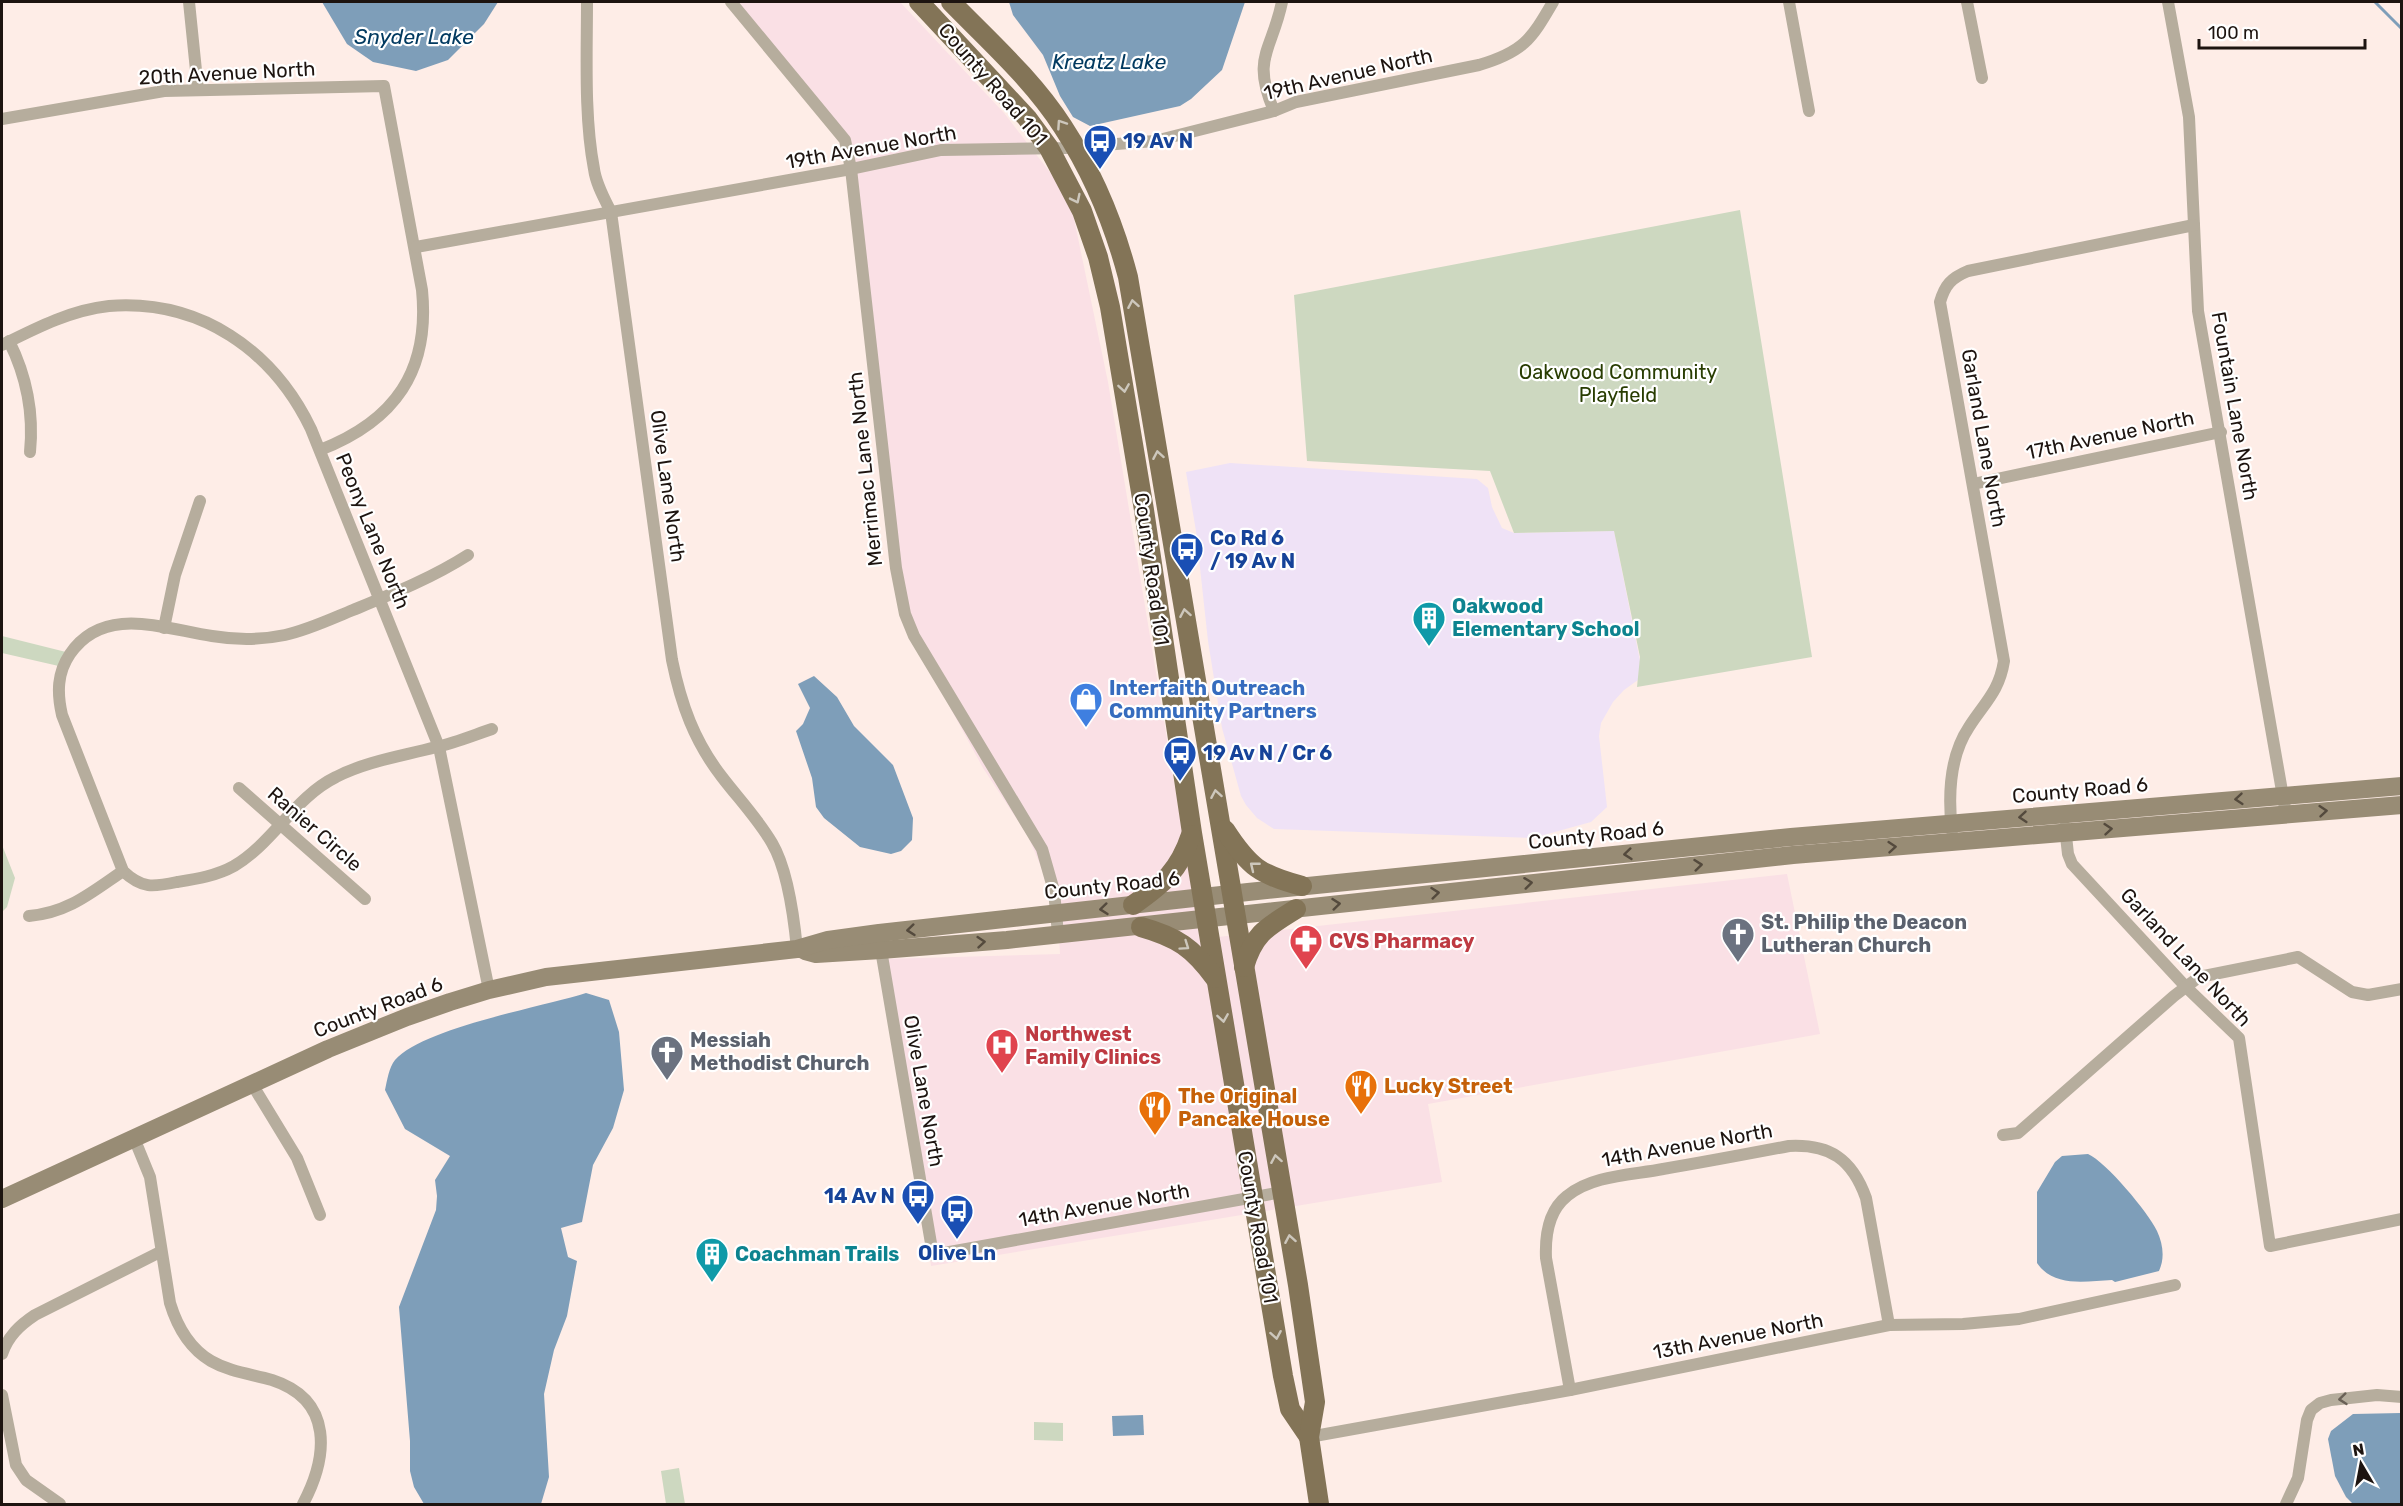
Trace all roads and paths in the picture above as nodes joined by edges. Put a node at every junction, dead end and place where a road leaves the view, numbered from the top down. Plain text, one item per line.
1 (189, 2) edge
2 (587, 2) edge
3 (731, 2) edge
4 (919, 2) edge
5 (951, 2) edge
6 (1282, 2) edge
7 (1553, 2) edge
8 (1789, 2) edge
9 (1967, 2) edge
10 (2168, 2) edge
11 (1982, 78) dead end
12 (384, 86) joint
13 (198, 90) junction
14 (1274, 111) junction
15 (1809, 111) dead end
16 (2, 119) edge
17 (1074, 147) junction
18 (1049, 148) junction
19 (851, 170) junction
20 (611, 212) junction
21 (2194, 225) junction
22 (416, 247) junction
23 (5, 343) edge
24 (2220, 432) junction
25 (320, 450) junction
26 (30, 452) dead end
27 (1973, 484) junction
28 (200, 501) dead end
29 (468, 555) dead end
30 (379, 599) junction
31 (164, 628) junction
32 (492, 729) dead end
33 (439, 747) junction
34 (2402, 786) edge
35 (239, 788) dead end
36 (2284, 795) junction
37 (2402, 805) edge
38 (2064, 814) junction
39 (2286, 814) junction
40 (1221, 824) junction
41 (280, 825) junction
42 (1952, 832) junction
43 (1192, 833) junction
44 (2066, 833) junction
45 (123, 871) junction
46 (1302, 886) junction
47 (1232, 894) junction
48 (1204, 897) junction
49 (365, 899) dead end
50 (1133, 905) junction
51 (1296, 909) junction
52 (1056, 914) junction
53 (1235, 915) junction
54 (29, 916) dead end
55 (1208, 919) junction
56 (1141, 927) junction
57 (1058, 934) junction
58 (880, 942) junction
59 (797, 949) junction
60 (1244, 967) junction
61 (1217, 981) junction
62 (2186, 987) junction
63 (2402, 988) edge
64 (489, 990) junction
65 (252, 1084) junction
66 (2003, 1135) dead end
67 (134, 1138) junction
68 (1282, 1192) junction
69 (1252, 1197) junction
70 (2, 1199) edge
71 (320, 1215) dead end
72 (2402, 1219) edge
73 (160, 1252) junction
74 (933, 1255) joint
75 (2175, 1285) dead end
76 (1889, 1325) junction
77 (2, 1354) edge
78 (1570, 1390) junction
79 (2, 1395) edge
80 (2402, 1397) edge
81 (1309, 1437) junction
82 (60, 1504) edge
83 (303, 1504) edge
84 (1319, 1504) edge
85 (2286, 1504) edge

1 - 13 street
2 - 20 street, Olive Lane North
3 - 19 street, Merrimac Lane North
4 - 18 main road, County Road 101
17 -> 5 main road, County Road 101
6 - 14 street
7 - 14 street, 19th Avenue North
8 - 15 street
9 - 11 street
10 - 21 street, Fountain Lane North
12 - 13 street, 20th Avenue North
12 - 22 street, Peony Lane North
13 - 16 street, 20th Avenue North
14 - 17 street, 19th Avenue North
17 - 18 street, 19th Avenue North
40 -> 17 main road, County Road 101
18 - 19 street, 19th Avenue North
18 -> 43 main road, County Road 101
19 - 20 street, 19th Avenue North
19 - 52 street, Merrimac Lane North
20 - 22 street, 19th Avenue North
20 - 59 street, Olive Lane North
21 - 24 street, Fountain Lane North
21 - 27 street, Garland Lane North
22 - 25 street, Peony Lane North
23 - 25 street
23 - 26 street
24 - 27 street, 17th Avenue North
24 - 36 street, Fountain Lane North
25 - 30 street, Peony Lane North
27 - 42 street, Garland Lane North
28 - 31 street
29 - 30 street
30 - 31 street
30 - 33 street, Peony Lane North
31 - 45 street
32 - 33 street
33 - 41 street
33 - 64 street, Peony Lane North
34 - 36 main road, County Road 6
35 - 41 street, Ranier Circle
36 -> 38 main road, County Road 6
36 - 39 street, Fountain Lane North
39 -> 37 main road, County Road 6
38 -> 42 main road, County Road 6
38 - 44 street, Garland Lane North
44 -> 39 main road, County Road 6
46 -> 40 main road
40 - 47 main road, County Road 101
41 - 45 street
41 - 49 street, Ranier Circle
42 - 44 main road, County Road 6
42 -> 46 main road, County Road 6
51 -> 42 main road, County Road 6
43 - 48 main road, County Road 101
43 - 50 main road
44 - 62 street, Garland Lane North
45 - 54 street
46 - 47 main road, County Road 6
47 - 48 main road, County Road 6
47 - 53 main road, County Road 101
48 - 50 main road, County Road 6
48 - 55 main road, County Road 101
50 -> 52 main road, County Road 6
51 - 53 main road, County Road 6
51 - 60 main road
52 - 57 street, Merrimac Lane North
52 -> 58 main road, County Road 6
53 - 55 main road, County Road 6
53 - 60 main road, County Road 101
55 - 56 main road, County Road 6
55 - 61 main road, County Road 101
56 - 57 main road, County Road 6
56 -> 61 main road
58 -> 57 main road, County Road 6
58 - 59 main road, County Road 6
58 - 74 street, Olive Lane North
59 - 64 main road, County Road 6
68 -> 60 main road, County Road 101
61 -> 69 main road, County Road 101
62 - 63 street
62 - 66 street
62 - 72 street, Garland Lane North
64 - 65 main road, County Road 6
65 - 67 main road, County Road 6
65 - 71 street
67 - 70 main road, County Road 6
67 - 73 street
68 - 69 street, 14th Avenue North
81 -> 68 main road, County Road 101
69 - 74 street, 14th Avenue North
69 -> 81 main road, County Road 101
73 - 77 street
73 - 83 street
75 - 76 street, 13th Avenue North
76 - 78 street, 13th Avenue North
76 - 78 street, 14th Avenue North
78 - 81 street, 13th Avenue North
79 - 82 street
80 -> 85 street
81 - 84 main road, County Road 101

